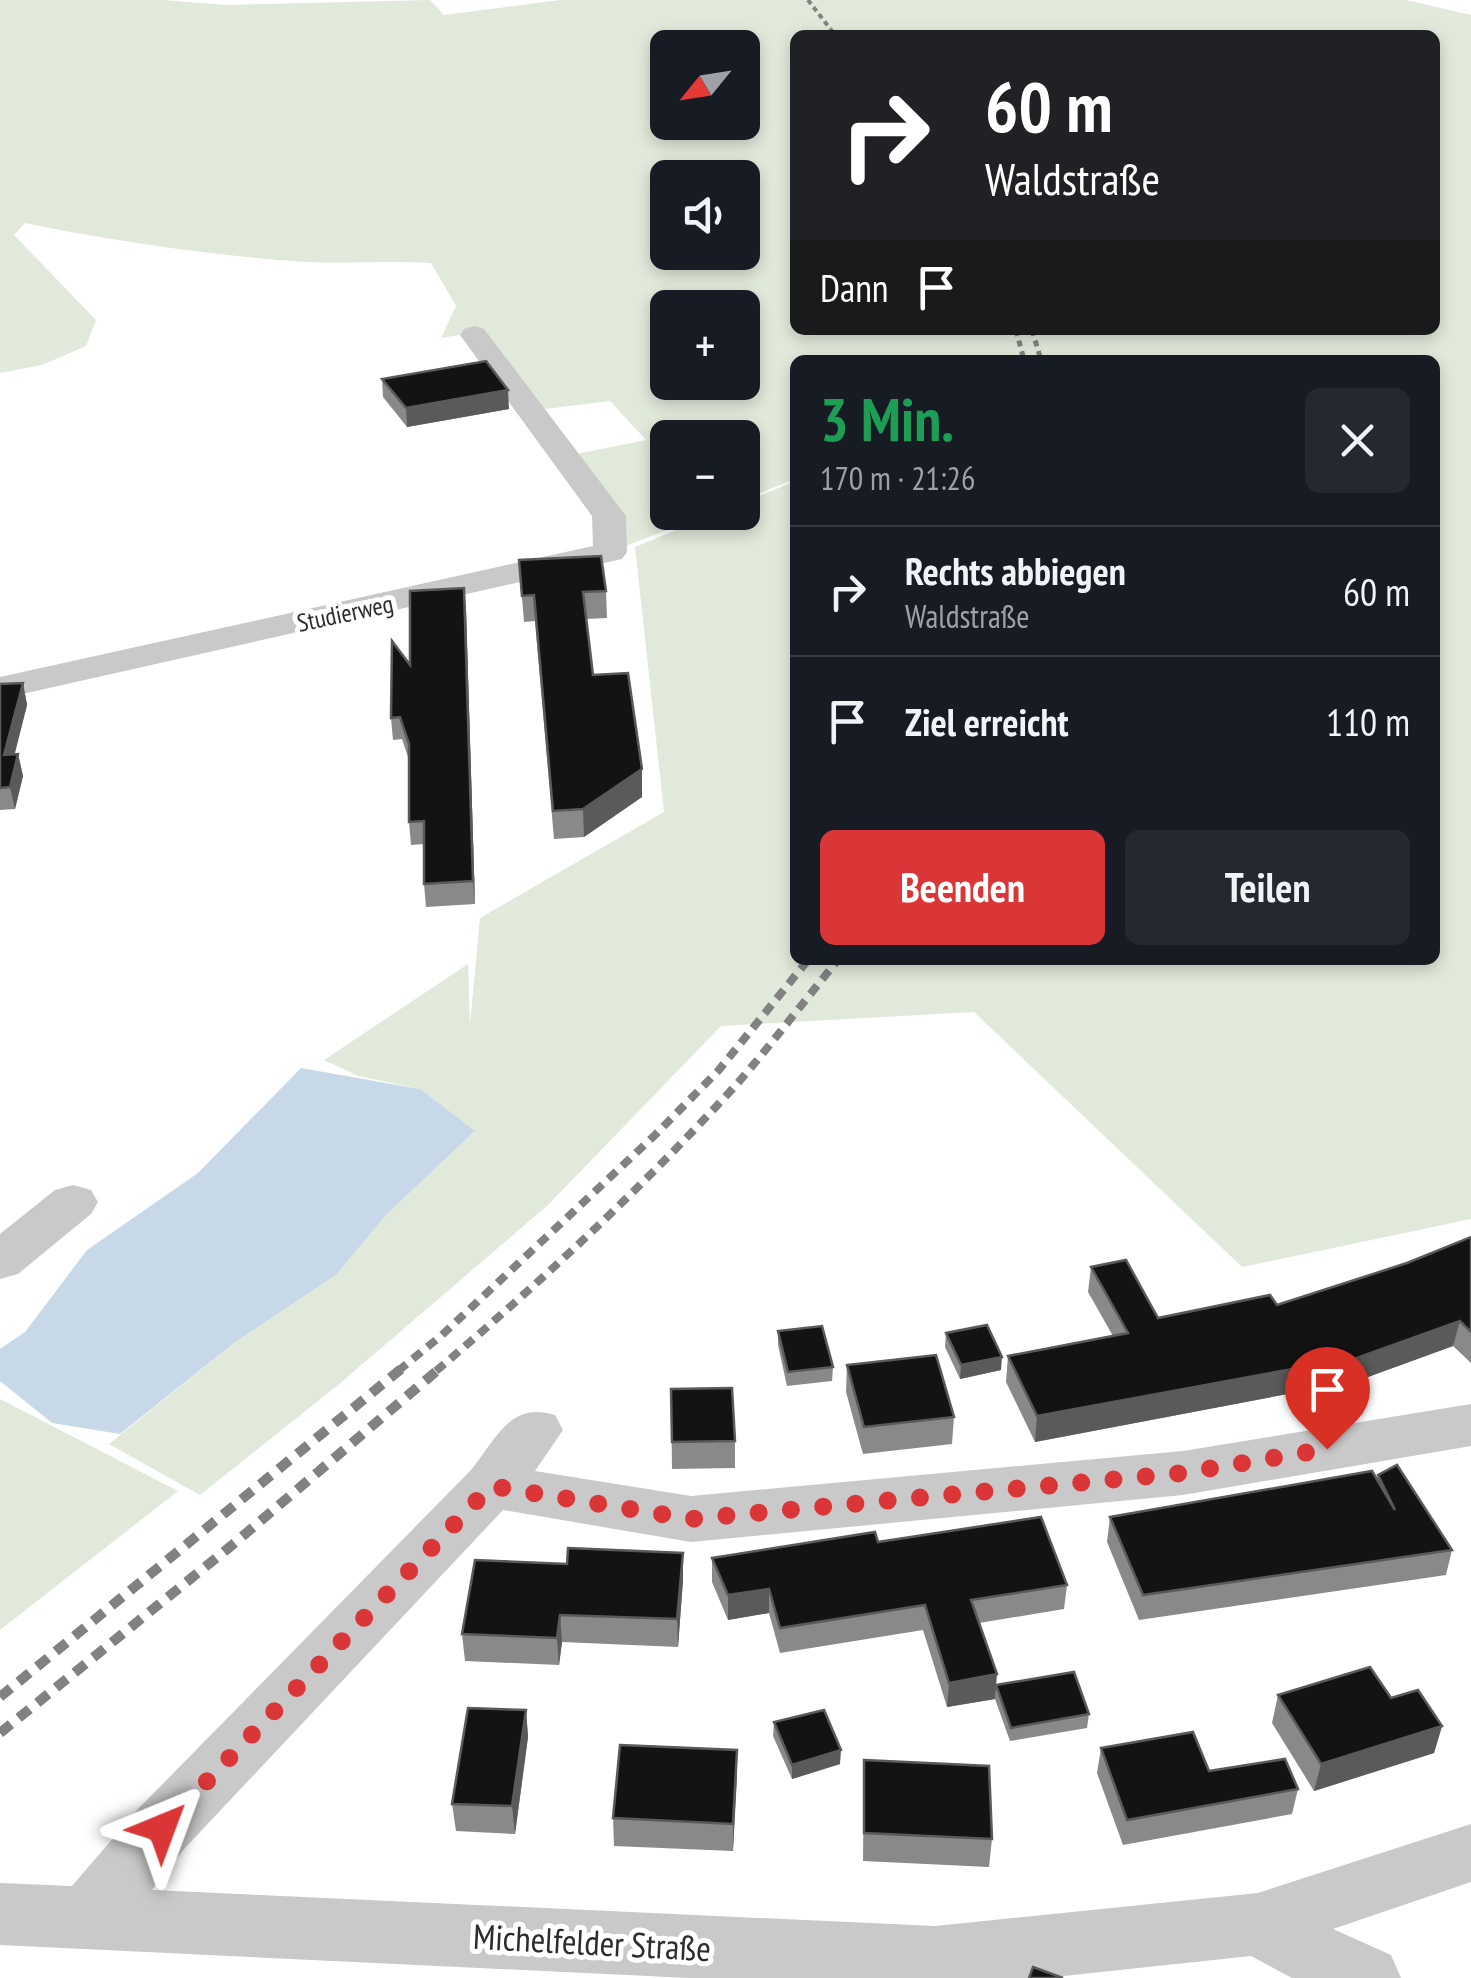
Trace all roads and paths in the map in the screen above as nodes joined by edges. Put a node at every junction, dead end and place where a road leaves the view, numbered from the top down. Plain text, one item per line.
1 (474, 335) dead end
2 (0, 688) edge
3 (73, 1202) dead end
4 (0, 1262) edge
5 (1471, 1425) edge
6 (536, 1430) dead end
7 (491, 1486) junction
8 (1471, 1854) edge
9 (0, 1914) edge
10 (88, 1918) junction
11 (1258, 1924) junction
12 (937, 1968) edge
13 (1366, 1978) edge

1 - 2 street, Studierweg
3 - 4 street
5 - 7 street
6 - 7 street
7 - 10 street
8 - 11 street, Michelfelder Straße
9 - 10 street, Michelfelder Straße
10 - 12 street, Michelfelder Straße
11 - 12 street, Michelfelder Straße
11 - 13 street

